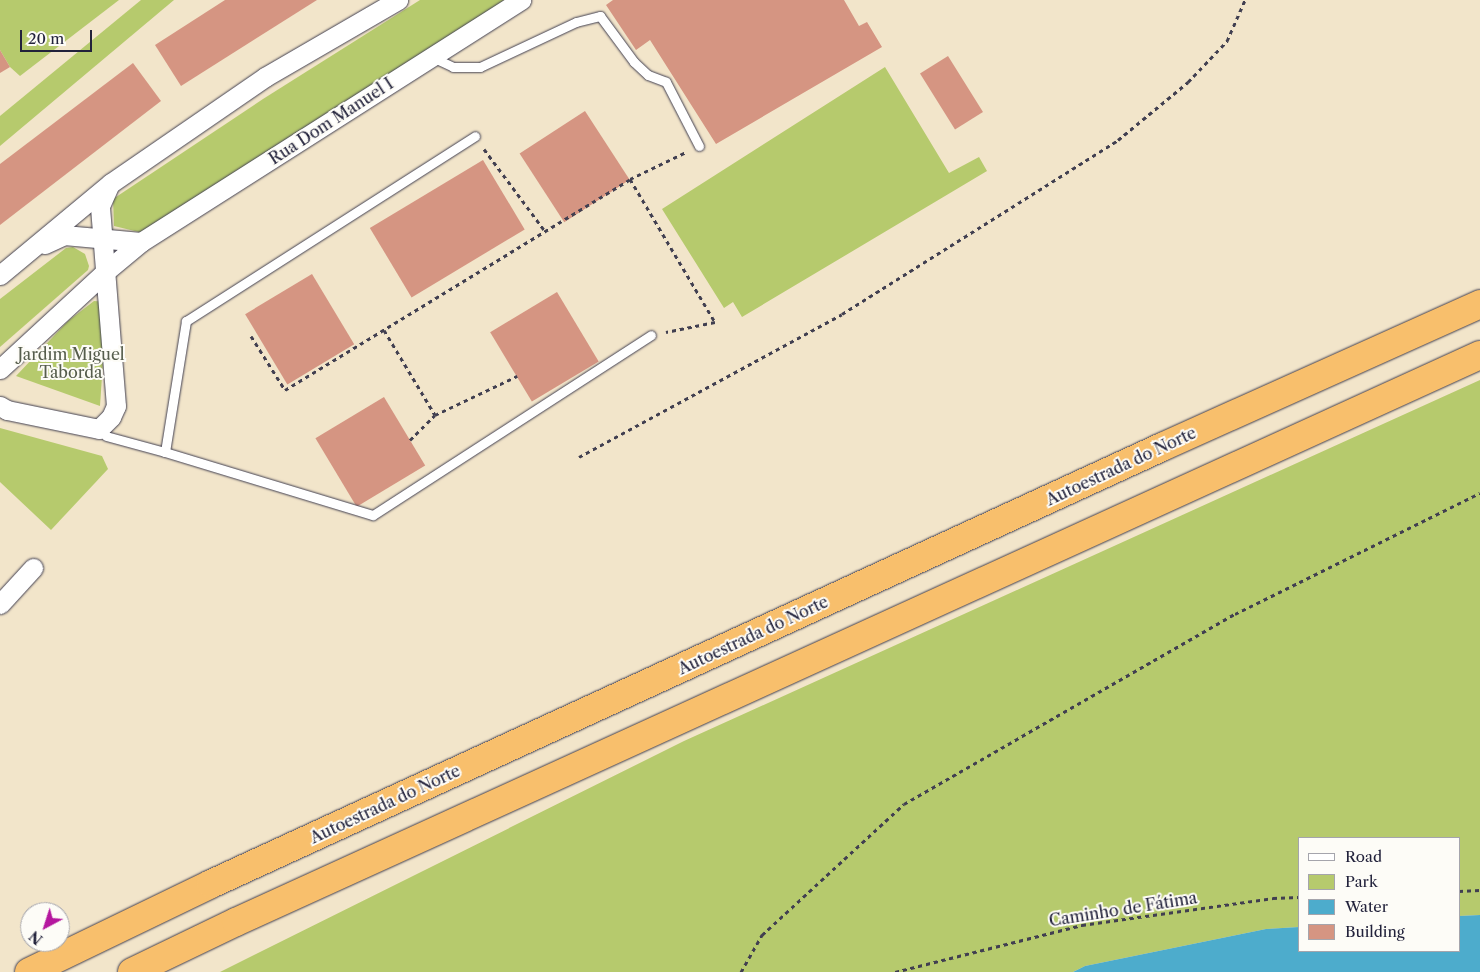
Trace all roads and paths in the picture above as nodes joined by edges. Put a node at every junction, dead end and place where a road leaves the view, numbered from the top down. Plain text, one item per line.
1 (398, 0) edge
2 (521, 0) edge
3 (1245, 0) edge
4 (432, 57) junction
5 (475, 136) joint
6 (699, 146) joint
7 (630, 179) junction
8 (111, 183) junction
9 (545, 232) junction
10 (101, 238) junction
11 (141, 242) junction
12 (28, 251) junction
13 (105, 272) junction
14 (0, 275) edge
15 (1480, 304) edge
16 (384, 330) junction
17 (651, 335) joint
18 (251, 336) dead end
19 (1480, 355) edge
20 (0, 369) edge
21 (517, 376) dead end
22 (0, 406) edge
23 (435, 414) junction
24 (106, 436) dead end
25 (410, 440) dead end
26 (165, 452) junction
27 (579, 456) dead end
28 (1480, 493) edge
29 (34, 568) dead end
30 (0, 604) edge
31 (1480, 890) edge
32 (1460, 891) edge
33 (1298, 897) edge
34 (30, 972) edge
35 (132, 972) edge
36 (741, 972) edge
37 (895, 972) edge

1 - 8 street
2 - 4 street, Rua Dom Manuel I
3 - 27 path
4 - 6 lane
4 - 11 street, Rua Dom Manuel I
5 - 9 path
5 - 26 lane
6 - 7 path
7 - 9 path
7 - 17 path
8 - 10 street
8 - 12 street
9 - 16 path
10 - 11 street
10 - 12 street
10 - 13 street
11 - 13 street, Rua Dom Manuel I
12 - 14 street
13 - 20 street, Rua Dom Manuel I
13 - 22 street
15 - 34 highway, Autoestrada do Norte
16 - 18 path
16 - 23 path
17 - 26 lane
19 - 35 highway
21 - 23 path
23 - 25 path
24 - 26 lane
28 - 36 path
29 - 30 street
31 - 32 path
33 - 37 path, Caminho de Fátima

